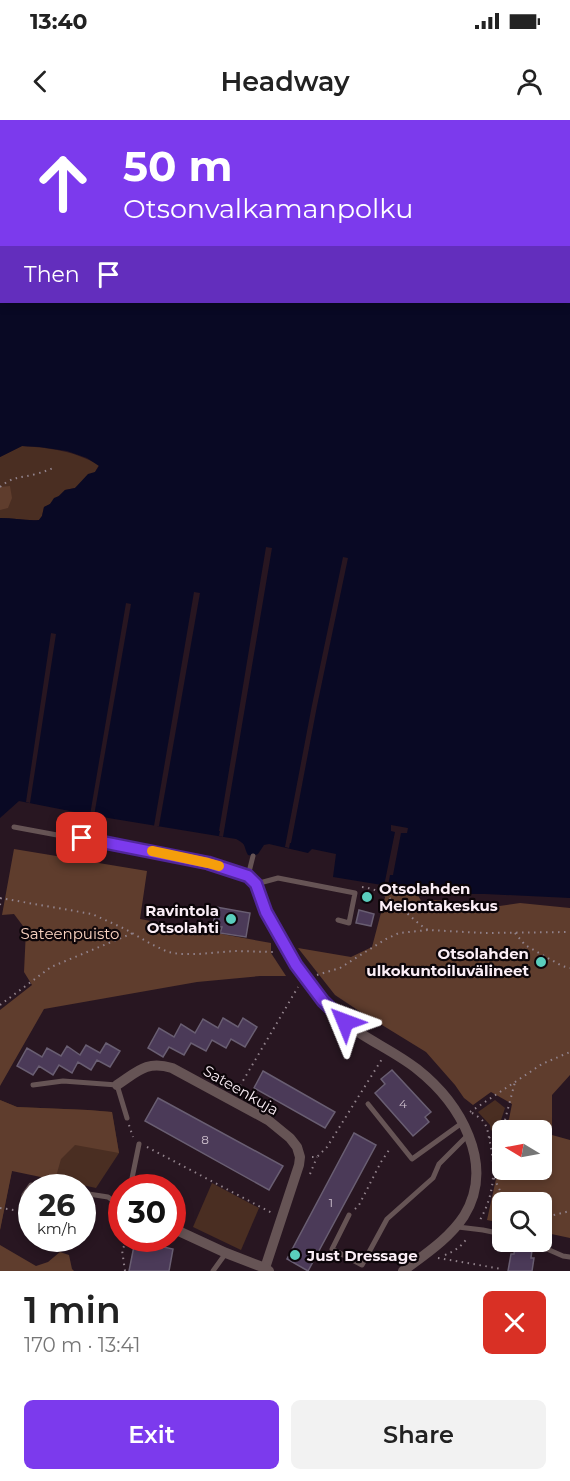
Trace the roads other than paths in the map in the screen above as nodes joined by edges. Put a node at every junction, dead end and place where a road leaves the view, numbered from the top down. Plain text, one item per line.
1 (14, 827) dead end
2 (253, 856) dead end
3 (248, 876) junction
4 (256, 884) junction
5 (338, 920) dead end
6 (281, 950) joint
7 (33, 1085) dead end
8 (117, 1085) junction
9 (368, 1104) dead end
10 (127, 1118) road end
11 (463, 1122) junction
12 (469, 1134) junction
13 (139, 1144) road end
14 (133, 1174) edge
15 (349, 1215) road end
16 (456, 1226) junction
17 (492, 1232) edge
18 (186, 1234) edge
19 (552, 1251) edge
20 (226, 1253) junction
21 (570, 1257) edge
22 (267, 1269) edge
23 (213, 1271) edge
24 (403, 1271) edge

1 - 3 lane
2 - 3 lane
3 - 4 lane
4 - 5 lane
4 - 6 lane
6 - 11 street
7 - 8 lane
8 - 10 lane
8 - 22 street, Sateenkuja
9 - 11 lane
11 - 12 street
12 - 15 lane
12 - 16 street
13 - 14 lane
16 - 17 lane
16 - 24 street
18 - 20 street
19 - 21 lane
20 - 22 street
20 - 23 lane

